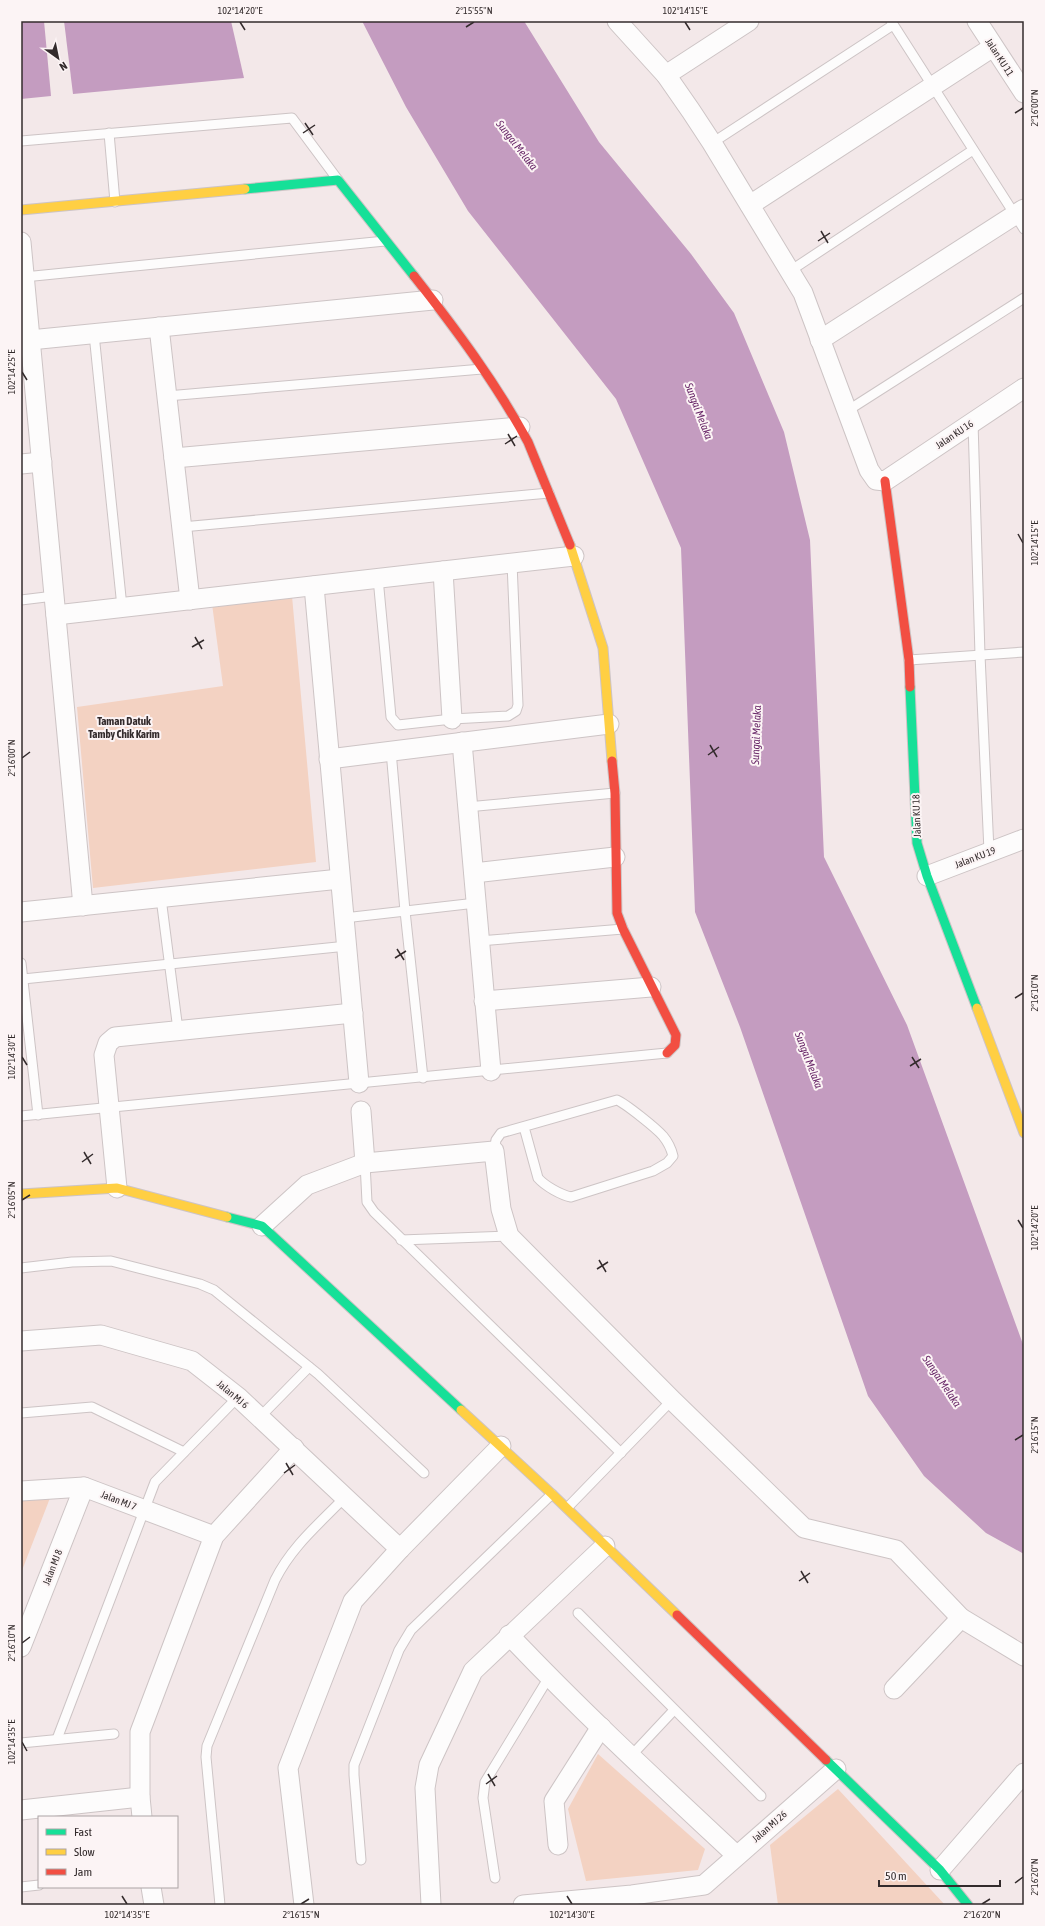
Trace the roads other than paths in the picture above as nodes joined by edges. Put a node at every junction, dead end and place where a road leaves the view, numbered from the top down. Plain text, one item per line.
1 (617, 21) edge
2 (748, 21) edge
3 (977, 21) edge
4 (892, 23) edge
5 (994, 47) junction
6 (666, 75) junction
7 (932, 87) junction
8 (1024, 93) edge
9 (109, 133) junction
10 (21, 141) edge
11 (712, 143) junction
12 (973, 150) junction
13 (338, 180) junction
14 (115, 202) junction
15 (750, 205) junction
16 (21, 210) edge
17 (1021, 217) edge
18 (387, 241) junction
19 (21, 242) edge
20 (790, 271) junction
21 (24, 277) junction
22 (1024, 298) edge
23 (433, 300) junction
24 (159, 327) junction
25 (94, 334) junction
26 (30, 340) junction
27 (820, 340) junction
28 (483, 369) junction
29 (1024, 388) edge
30 (167, 396) junction
31 (848, 411) junction
32 (973, 421) junction
33 (520, 427) junction
34 (174, 458) junction
35 (42, 462) junction
36 (21, 464) edge
37 (885, 481) junction
38 (549, 493) junction
39 (182, 527) junction
40 (574, 556) junction
41 (512, 563) junction
42 (443, 571) junction
43 (378, 578) junction
44 (314, 586) junction
45 (54, 596) junction
46 (21, 600) edge
47 (190, 600) junction
48 (122, 608) junction
49 (56, 615) junction
50 (1024, 652) edge
51 (980, 655) junction
52 (909, 660) junction
53 (452, 719) junction
54 (609, 724) junction
55 (462, 742) junction
56 (391, 751) junction
57 (329, 759) junction
58 (615, 794) junction
59 (468, 807) junction
60 (1024, 839) edge
61 (989, 852) junction
62 (615, 857) junction
63 (474, 873) junction
64 (927, 876) junction
65 (340, 879) junction
66 (161, 898) junction
67 (476, 903) junction
68 (83, 906) junction
69 (405, 911) junction
70 (21, 912) edge
71 (344, 918) junction
72 (623, 929) junction
73 (479, 941) junction
74 (347, 946) junction
75 (21, 963) edge
76 (169, 964) junction
77 (23, 979) junction
78 (652, 986) junction
79 (484, 1001) junction
80 (353, 1013) junction
81 (178, 1030) junction
82 (667, 1053) joint
83 (491, 1070) junction
84 (423, 1078) junction
85 (359, 1084) junction
86 (109, 1107) junction
87 (361, 1111) dead end
88 (38, 1115) junction
89 (21, 1116) edge
90 (524, 1127) junction
91 (1024, 1133) edge
92 (494, 1151) junction
93 (365, 1163) junction
94 (117, 1188) junction
95 (21, 1194) edge
96 (262, 1226) junction
97 (508, 1236) junction
98 (401, 1240) junction
99 (21, 1268) edge
100 (21, 1341) edge
101 (309, 1367) junction
102 (238, 1397) junction
103 (672, 1400) junction
104 (21, 1413) edge
105 (260, 1417) junction
106 (501, 1446) junction
107 (294, 1448) junction
108 (184, 1452) junction
109 (621, 1452) junction
110 (424, 1473) dead end
111 (84, 1487) junction
112 (21, 1491) edge
113 (552, 1494) junction
114 (345, 1497) junction
115 (567, 1508) junction
116 (144, 1510) junction
117 (214, 1536) junction
118 (605, 1546) junction
119 (400, 1549) junction
120 (578, 1613) dead end
121 (961, 1618) junction
122 (510, 1635) junction
123 (21, 1647) edge
124 (1024, 1656) edge
125 (549, 1677) junction
126 (894, 1689) dead end
127 (674, 1710) junction
128 (601, 1727) junction
129 (114, 1734) dead end
130 (57, 1739) junction
131 (21, 1743) edge
132 (630, 1756) junction
133 (836, 1769) junction
134 (1024, 1773) edge
135 (761, 1796) dead end
136 (140, 1797) junction
137 (21, 1810) edge
138 (142, 1816) edge
139 (558, 1845) dead end
140 (736, 1856) junction
141 (361, 1860) dead end
142 (940, 1870) junction
143 (495, 1878) dead end
144 (38, 1885) edge
145 (21, 1887) edge
146 (151, 1888) edge
147 (633, 1900) edge
148 (154, 1905) edge
149 (220, 1905) edge
150 (304, 1905) edge
151 (431, 1905) edge
152 (532, 1905) edge
153 (968, 1905) edge

1 - 6 street
2 - 6 street
3 - 5 street, Jalan KU 11
4 - 7 lane
4 - 11 lane
5 - 7 street
5 - 8 street, Jalan KU 11
6 - 11 street
7 - 12 lane
7 - 15 street
9 - 10 lane
9 - 13 lane
9 - 14 lane
11 - 15 street
12 - 17 lane
12 - 20 lane
13 - 14 street
13 - 18 street
14 - 16 street
15 - 20 street
17 - 27 street
18 - 21 lane
18 - 23 street
19 - 21 street
20 - 27 street
21 - 26 street
22 - 31 lane
23 - 24 street
23 - 28 street
24 - 25 street
24 - 30 street
25 - 26 street
25 - 48 lane
26 - 35 street
27 - 31 street
28 - 30 lane
28 - 33 street
29 - 32 street, Jalan KU 16
30 - 34 street
31 - 37 street
32 - 37 street, Jalan KU 16
32 - 51 lane
33 - 34 street
33 - 38 street
34 - 39 street
35 - 36 street
35 - 45 street
37 - 52 street, Jalan KU 18
38 - 39 lane
38 - 40 street
39 - 47 street
40 - 41 street
40 - 54 street
41 - 42 street
41 - 53 lane
42 - 43 street
42 - 53 street
43 - 44 street
43 - 53 lane
44 - 47 street
44 - 57 street
45 - 46 lane
45 - 49 street
47 - 48 street
48 - 49 street
49 - 68 street
50 - 51 lane
51 - 52 lane
51 - 61 lane
52 - 64 street, Jalan KU 18
54 - 55 street
54 - 58 street
55 - 56 street
55 - 59 street
56 - 57 street
56 - 69 lane
57 - 65 street
58 - 59 lane
58 - 62 street
59 - 63 street
60 - 61 street, Jalan KU 19
61 - 64 street, Jalan KU 19
62 - 63 street
62 - 72 street
63 - 67 street
64 - 91 street, Jalan KU 18
65 - 66 street
65 - 71 street
66 - 68 street
66 - 76 lane
67 - 69 lane
67 - 73 street
68 - 70 street
69 - 71 lane
69 - 84 lane
71 - 74 street
72 - 73 lane
72 - 78 street
73 - 79 street
74 - 76 lane
74 - 80 street
75 - 77 lane
76 - 77 lane
76 - 81 lane
77 - 88 lane
78 - 79 street
78 - 82 street
79 - 83 street
80 - 81 street
80 - 85 street
81 - 86 street
82 - 83 lane
83 - 84 lane
84 - 85 lane
85 - 86 lane
86 - 88 lane
86 - 94 street
87 - 93 street
88 - 89 lane
90 - 90 lane
90 - 92 lane
92 - 93 street
92 - 97 street
93 - 96 street
93 - 98 lane
94 - 95 street
94 - 96 street
96 - 106 street
97 - 98 lane
97 - 103 street
98 - 109 lane
99 - 101 lane
100 - 102 street, Jalan MJ 6
101 - 105 lane
101 - 110 lane
102 - 105 street, Jalan MJ 6
102 - 108 lane
103 - 109 lane
103 - 121 street
104 - 108 lane
105 - 107 street, Jalan MJ 6
106 - 113 street
106 - 119 street
107 - 114 street, Jalan MJ 6
107 - 117 street
108 - 116 lane
109 - 115 lane
111 - 112 street, Jalan MJ 7
111 - 116 street, Jalan MJ 7
111 - 123 street, Jalan MJ 8
113 - 115 street
113 - 141 lane
114 - 119 street, Jalan MJ 6
114 - 149 lane
115 - 118 street
116 - 117 street, Jalan MJ 7
116 - 130 lane
117 - 136 street
118 - 122 street
118 - 133 street
119 - 150 street
120 - 127 lane
121 - 124 street
121 - 126 street
122 - 125 street
122 - 151 street
125 - 128 street
125 - 143 lane
127 - 132 lane
127 - 135 lane
128 - 132 street
128 - 139 street
129 - 130 lane
130 - 131 lane
132 - 140 street
133 - 140 street, Jalan MJ 26
133 - 142 street
134 - 142 street
136 - 137 street
136 - 138 street
140 - 147 street, Jalan MJ 26
142 - 153 street
144 - 145 lane
146 - 148 street
147 - 152 street

